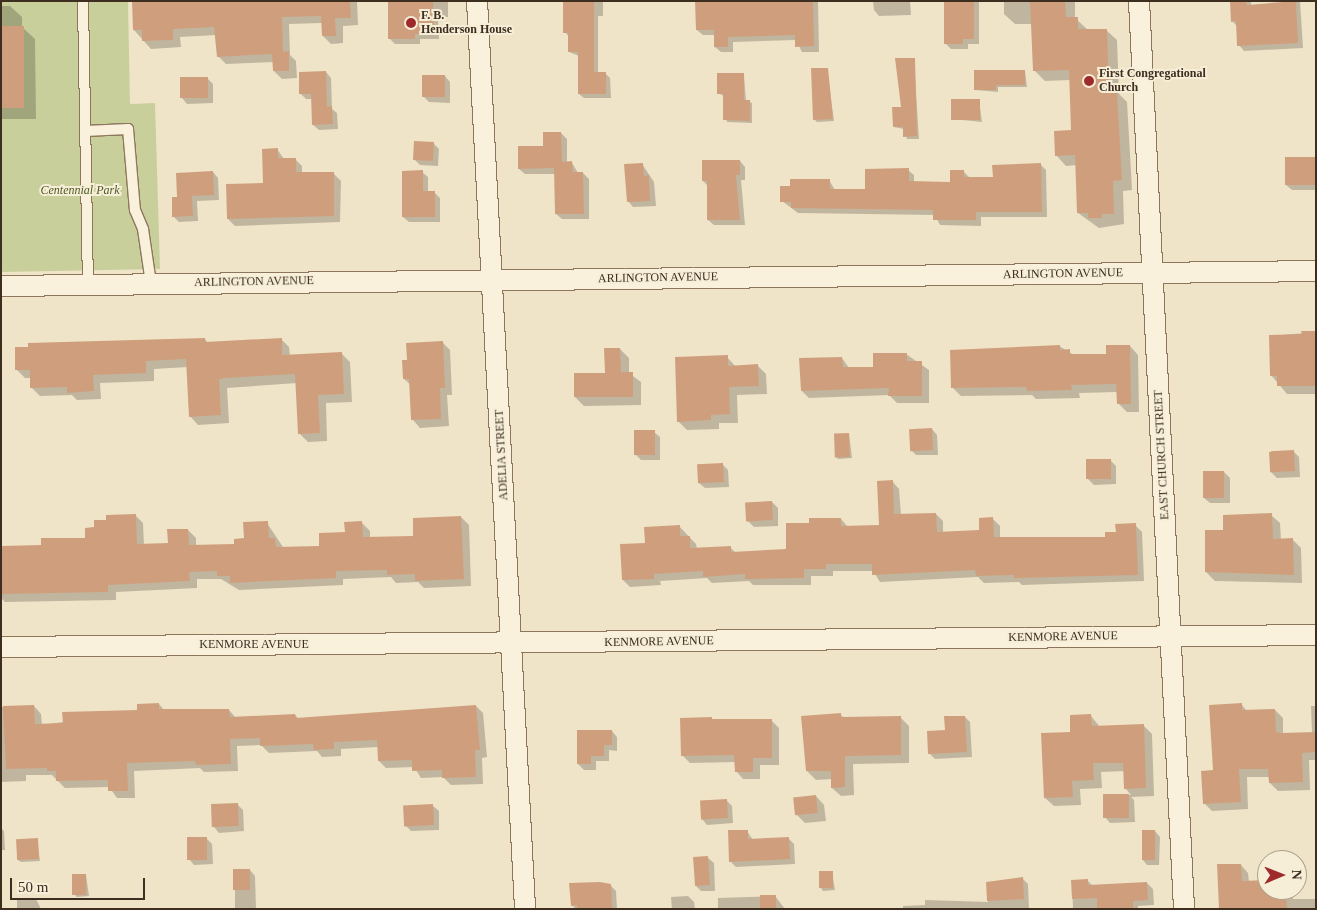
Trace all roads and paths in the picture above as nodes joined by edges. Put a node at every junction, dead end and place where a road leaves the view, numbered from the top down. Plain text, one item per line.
1 (83, 1) edge
2 (477, 1) edge
3 (1139, 1) edge
4 (86, 131) junction
5 (1316, 271) edge
6 (1153, 273) junction
7 (492, 280) junction
8 (151, 283) junction
9 (88, 284) junction
10 (1, 286) edge
11 (1316, 635) edge
12 (1171, 636) junction
13 (512, 643) junction
14 (1, 647) edge
15 (526, 909) edge
16 (1184, 909) edge

1 - 4 lane
2 - 7 street, ADELIA STREET
3 - 6 street, EAST CHURCH STREET
4 - 8 lane
4 - 9 lane
5 - 6 street, ARLINGTON AVENUE
6 - 7 street, ARLINGTON AVENUE
6 - 12 street, EAST CHURCH STREET
7 - 8 street, ARLINGTON AVENUE
7 - 13 street, ADELIA STREET
8 - 9 street, ARLINGTON AVENUE
9 - 10 street, ARLINGTON AVENUE
11 - 12 street, KENMORE AVENUE
12 - 13 street, KENMORE AVENUE
12 - 16 street, EAST CHURCH STREET
13 - 14 street, KENMORE AVENUE
13 - 15 street, ADELIA STREET

